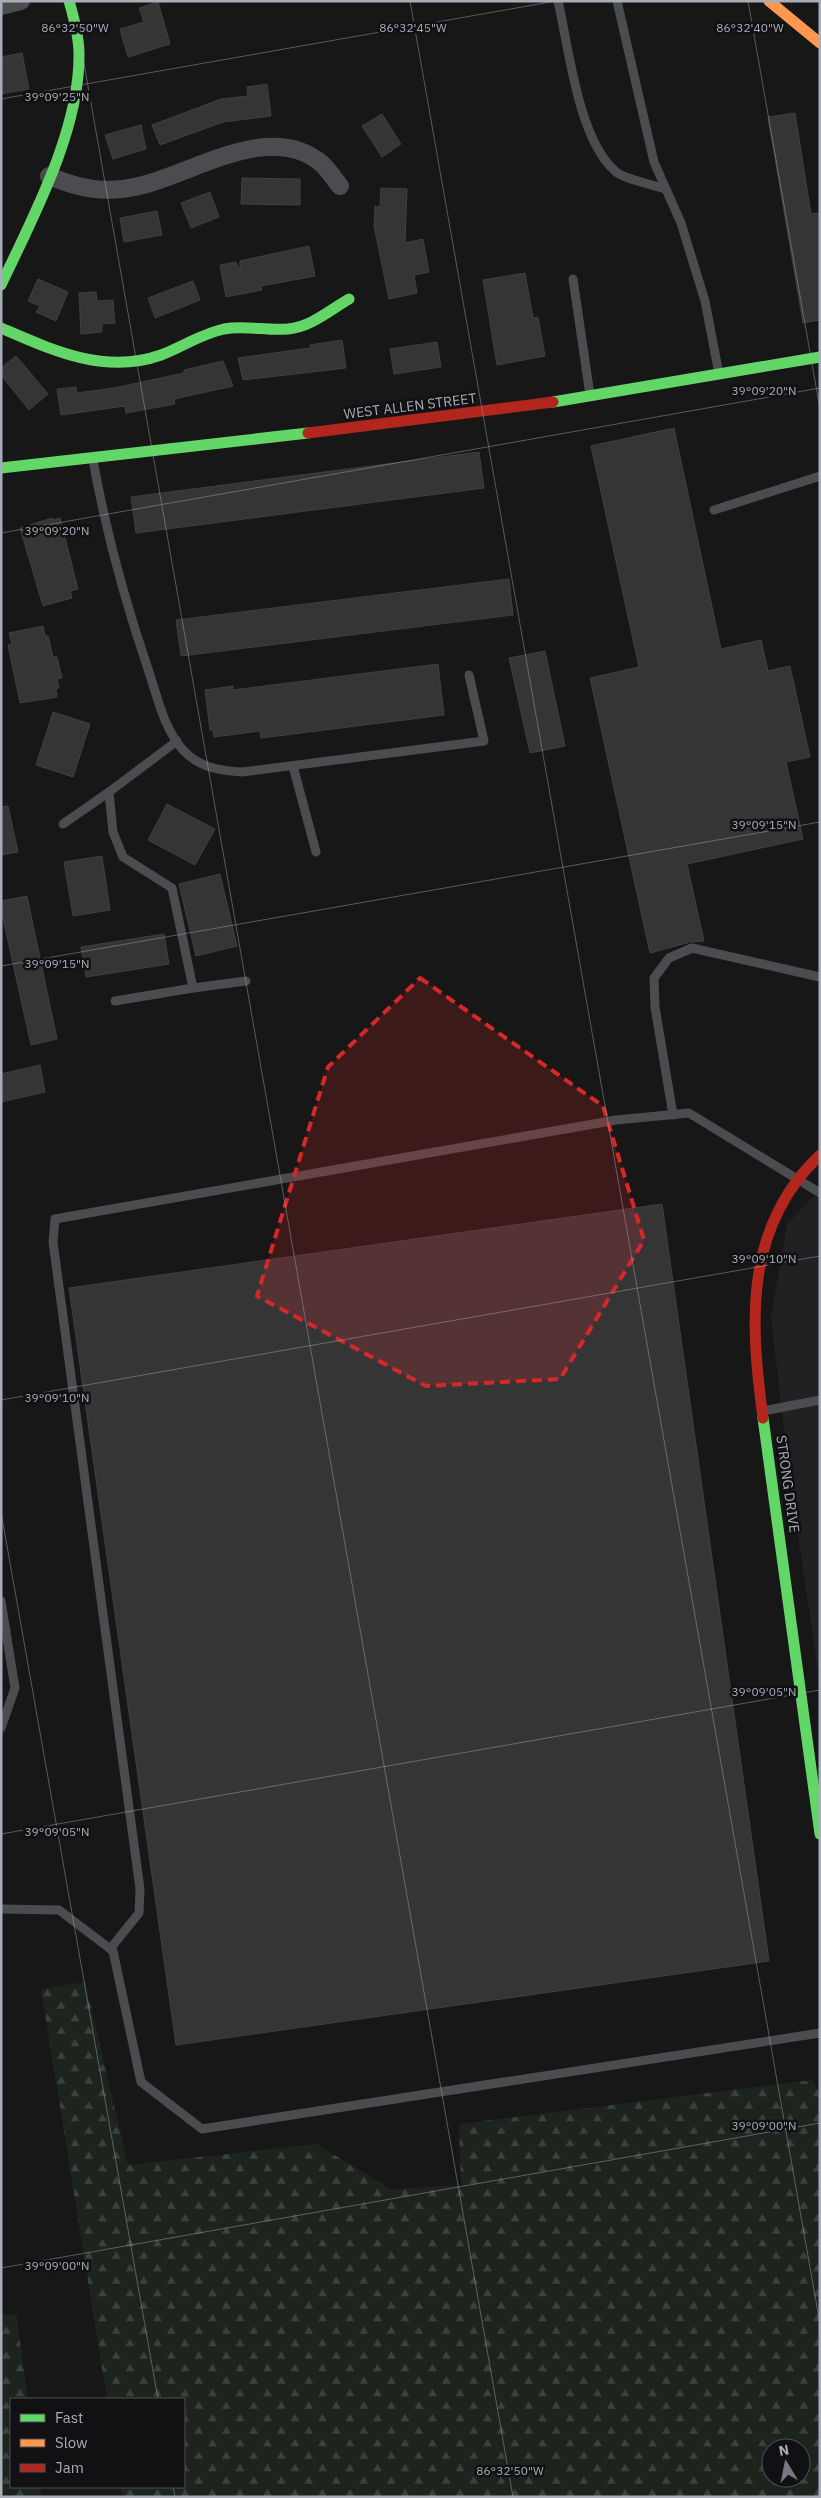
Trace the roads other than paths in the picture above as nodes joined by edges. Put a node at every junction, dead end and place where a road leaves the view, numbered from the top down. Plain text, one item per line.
1 (21, 1) edge
2 (69, 1) edge
3 (558, 1) edge
4 (617, 1) edge
5 (770, 1) edge
6 (1, 6) edge
7 (820, 43) edge
8 (49, 176) junction
9 (340, 186) dead end
10 (666, 189) junction
11 (573, 279) dead end
12 (1, 285) edge
13 (349, 299) dead end
14 (1, 328) edge
15 (820, 357) edge
16 (719, 374) junction
17 (590, 396) junction
18 (92, 459) junction
19 (1, 468) edge
20 (820, 476) edge
21 (714, 510) dead end
22 (469, 675) dead end
23 (177, 742) junction
24 (293, 766) junction
25 (109, 792) junction
26 (62, 824) dead end
27 (316, 852) dead end
28 (820, 977) edge
29 (246, 981) dead end
30 (193, 988) junction
31 (115, 1001) dead end
32 (673, 1115) junction
33 (820, 1155) edge
34 (795, 1178) junction
35 (820, 1193) edge
36 (820, 1400) edge
37 (762, 1411) junction
38 (1, 1601) edge
39 (1, 1728) edge
40 (820, 1834) edge
41 (1, 1909) edge
42 (110, 1949) junction
43 (820, 2033) edge

1 - 6 street
2 - 8 street
3 - 10 lane
4 - 10 lane
5 - 7 street
8 - 9 street
8 - 12 street
10 - 16 lane
11 - 17 lane
13 - 14 street
15 - 16 street, WEST ALLEN STREET
16 - 17 street, WEST ALLEN STREET
17 - 18 street, WEST ALLEN STREET
18 - 19 street, WEST ALLEN STREET
18 - 23 lane
20 - 21 lane
22 - 24 lane
23 - 24 lane
23 - 25 lane
24 - 27 lane
25 - 26 lane
25 - 30 lane
28 - 32 lane
29 - 30 lane
30 - 31 lane
32 - 34 lane
32 - 42 lane
33 - 34 street, STRONG DRIVE
34 - 35 lane
34 - 37 street, STRONG DRIVE
36 - 37 lane
37 - 40 street, STRONG DRIVE
38 - 39 lane
41 - 42 lane
42 - 43 lane

